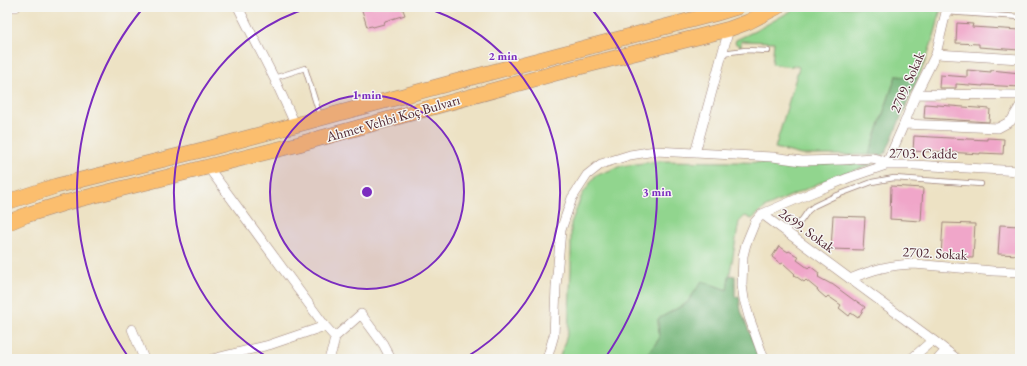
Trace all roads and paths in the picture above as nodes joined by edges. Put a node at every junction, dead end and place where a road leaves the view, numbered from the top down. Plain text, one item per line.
1 (7, 7) edge
2 (16, 7) edge
3 (238, 7) edge
4 (737, 7) edge
5 (778, 7) edge
6 (947, 9) edge
7 (1020, 17) edge
8 (729, 29) junction
9 (768, 51) dead end
10 (722, 53) junction
11 (936, 54) junction
12 (1020, 59) edge
13 (274, 78) junction
14 (916, 94) junction
15 (1020, 95) edge
16 (1020, 106) edge
17 (321, 119) junction
18 (904, 124) junction
19 (296, 126) junction
20 (695, 153) junction
21 (886, 165) junction
22 (208, 167) junction
23 (1020, 171) edge
24 (981, 184) dead end
25 (7, 202) edge
26 (762, 214) junction
27 (7, 222) edge
28 (783, 229) junction
29 (1020, 272) edge
30 (850, 279) junction
31 (325, 326) junction
32 (132, 329) dead end
33 (335, 337) junction
34 (933, 340) junction
35 (946, 350) junction
36 (936, 357) edge
37 (144, 359) edge
38 (212, 359) edge
39 (329, 359) edge
40 (391, 359) edge
41 (547, 359) edge
42 (764, 359) edge
43 (911, 359) edge
44 (957, 359) edge

1 - 2 street
3 - 13 street
4 - 17 main road, Ahmet Vehbi Koç Bulvarı
5 - 8 main road, Ahmet Vehbi Koç Bulvarı
6 - 7 lane
6 - 11 street, 2709. Sokak
8 - 10 street
8 - 22 main road, Ahmet Vehbi Koç Bulvarı
9 - 10 lane
10 - 20 street
11 - 12 street
11 - 14 street, 2709. Sokak
13 - 17 lane
13 - 19 street
14 - 15 street
14 - 18 street, 2709. Sokak
16 - 18 street
17 - 19 main road, Ahmet Vehbi Koç Bulvarı
18 - 21 street, 2709. Sokak
19 - 25 main road, Ahmet Vehbi Koç Bulvarı
20 - 21 street
20 - 41 street
21 - 23 street, 2703. Cadde
21 - 26 street, 2703. Cadde
22 - 27 main road, Ahmet Vehbi Koç Bulvarı
22 - 31 street
24 - 28 lane
26 - 28 street, 2699. Sokak
26 - 42 street, 2699. Sokak
28 - 30 street, 2699. Sokak
29 - 30 street, 2702. Sokak
30 - 34 street, 2699. Sokak
31 - 33 street
31 - 38 street
32 - 37 street
33 - 39 street
33 - 40 street
34 - 35 street, 2699. Sokak
34 - 43 street
35 - 36 street
35 - 44 street, 2699. Sokak

